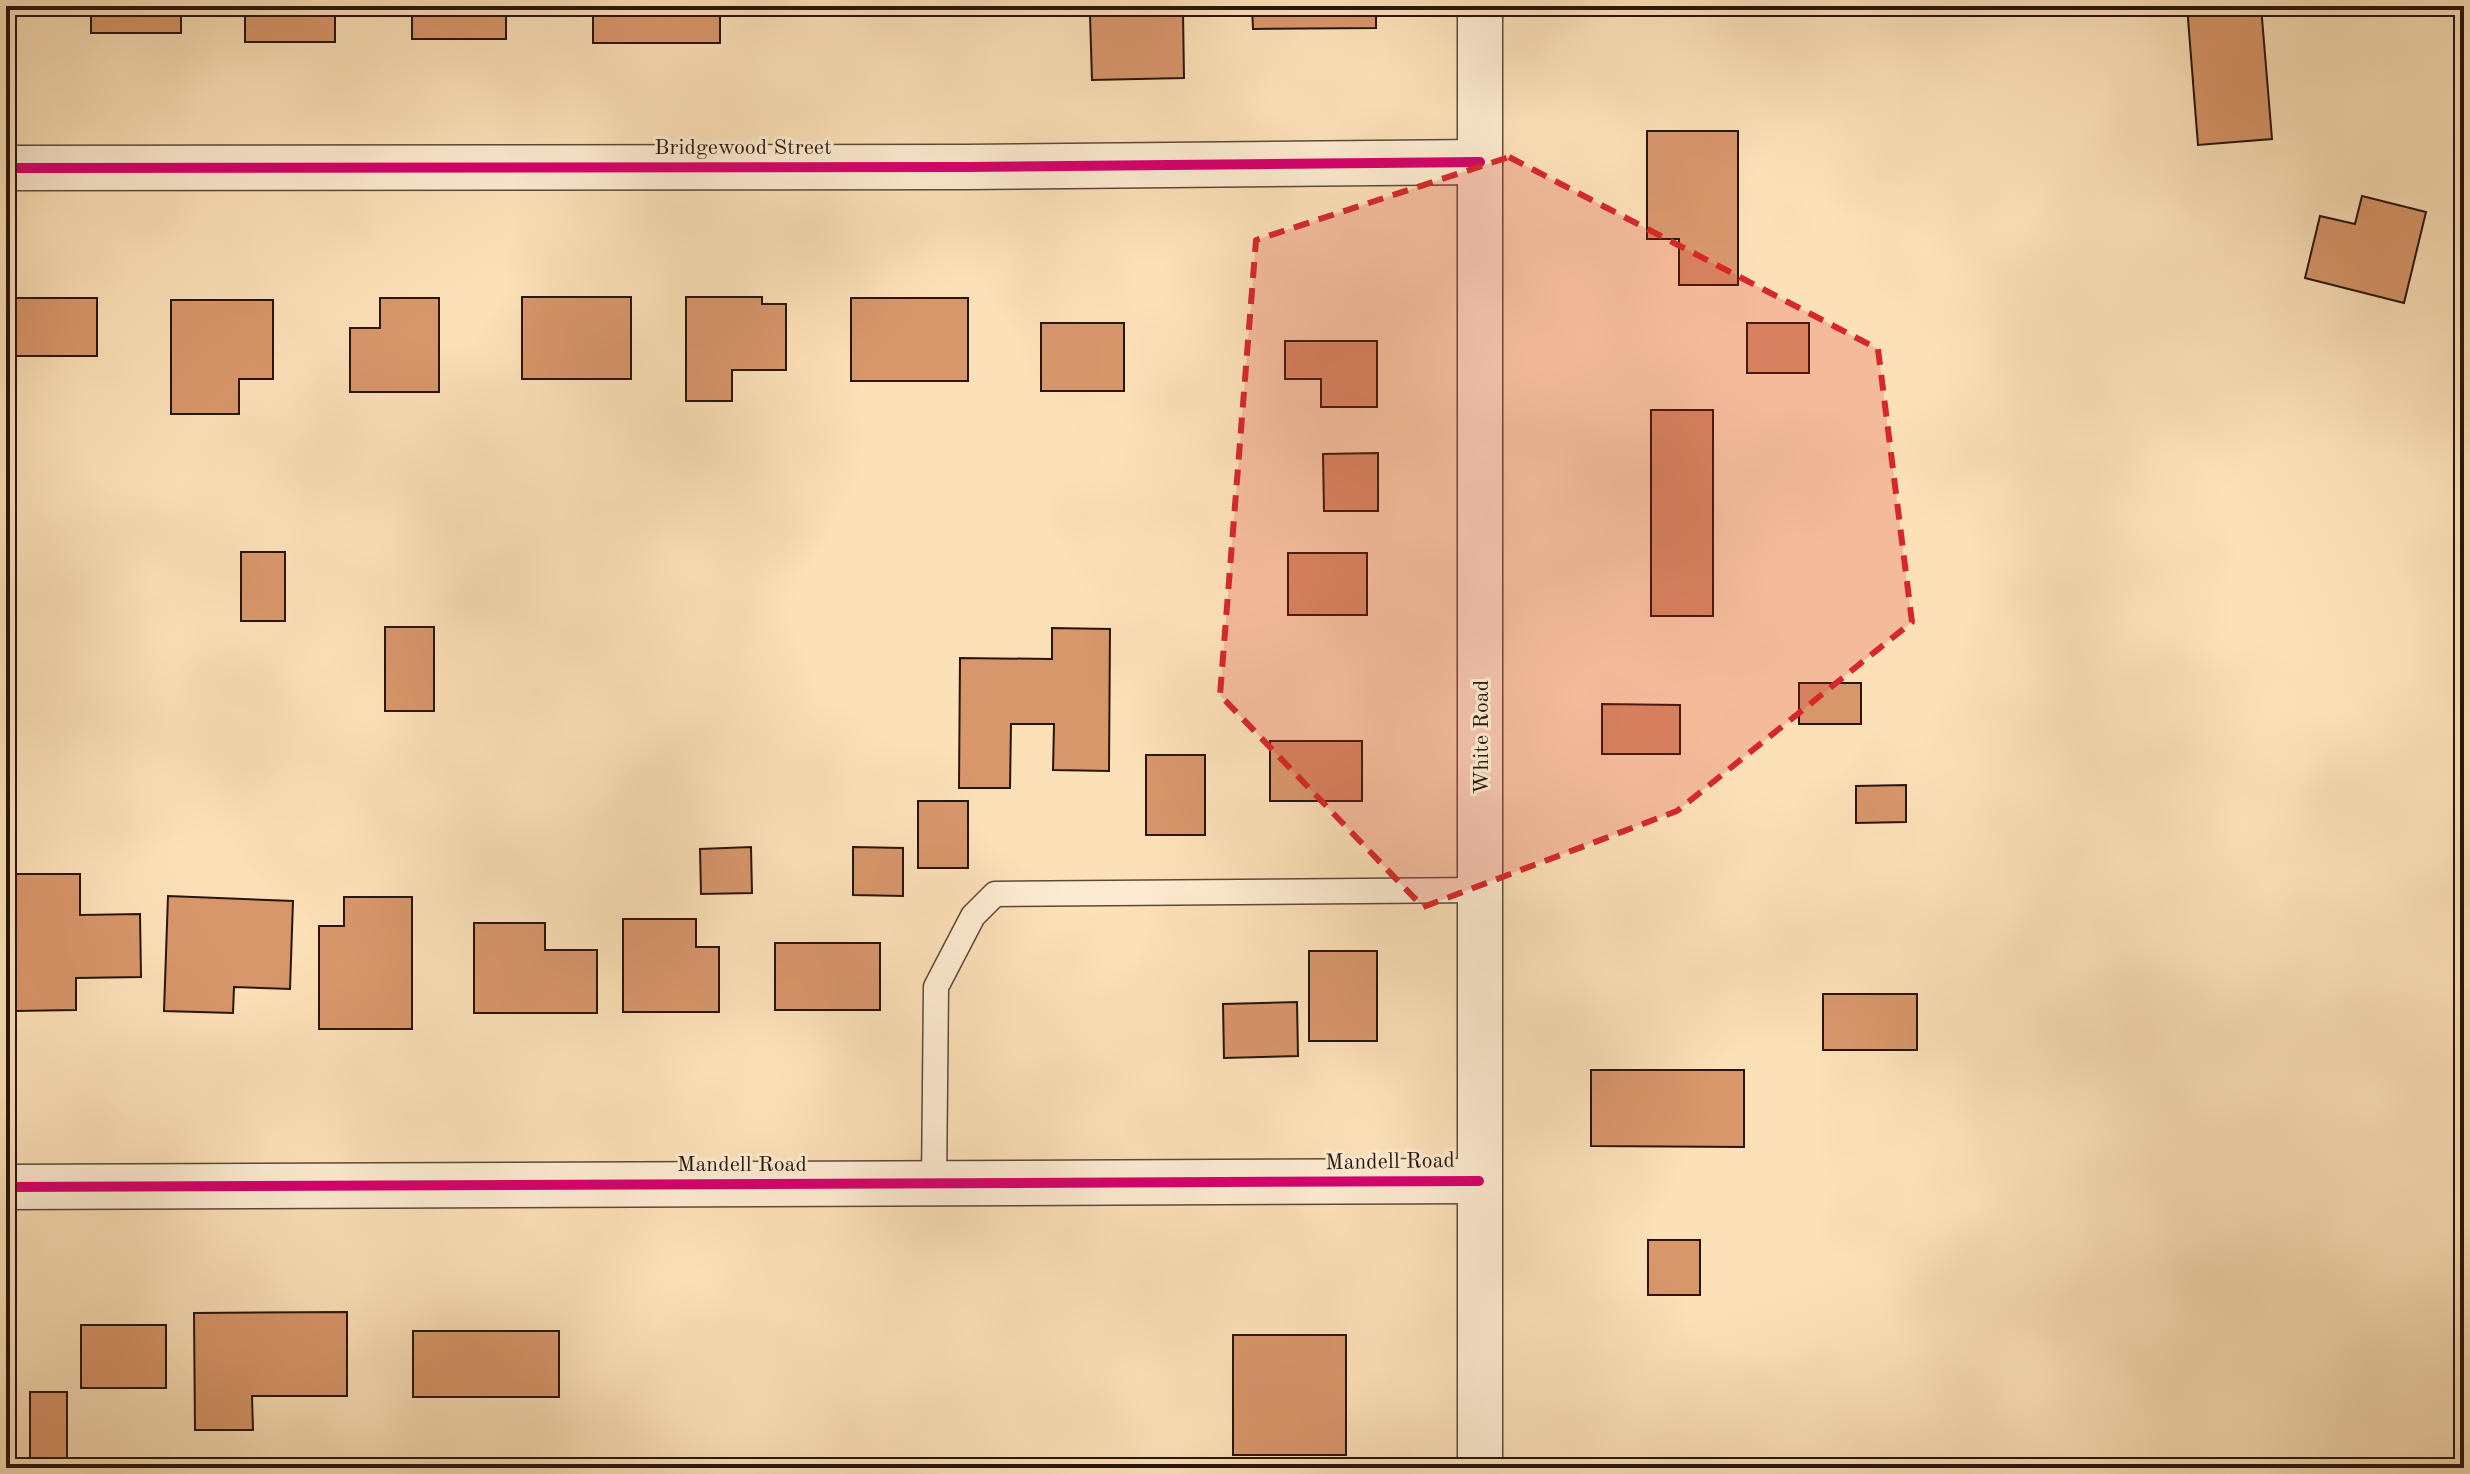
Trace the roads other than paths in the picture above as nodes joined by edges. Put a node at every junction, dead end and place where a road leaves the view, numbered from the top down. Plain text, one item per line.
1 (1480, 6) edge
2 (1480, 162) junction
3 (6, 168) edge
4 (1482, 890) junction
5 (1479, 1181) junction
6 (934, 1185) junction
7 (6, 1187) edge
8 (1480, 1468) edge

1 - 2 street, White Road
2 - 3 street, Bridgewood Street
2 - 4 street, White Road
4 - 5 street, White Road
4 - 6 lane
5 - 6 street, Mandell Road
5 - 8 street, White Road
6 - 7 street, Mandell Road

